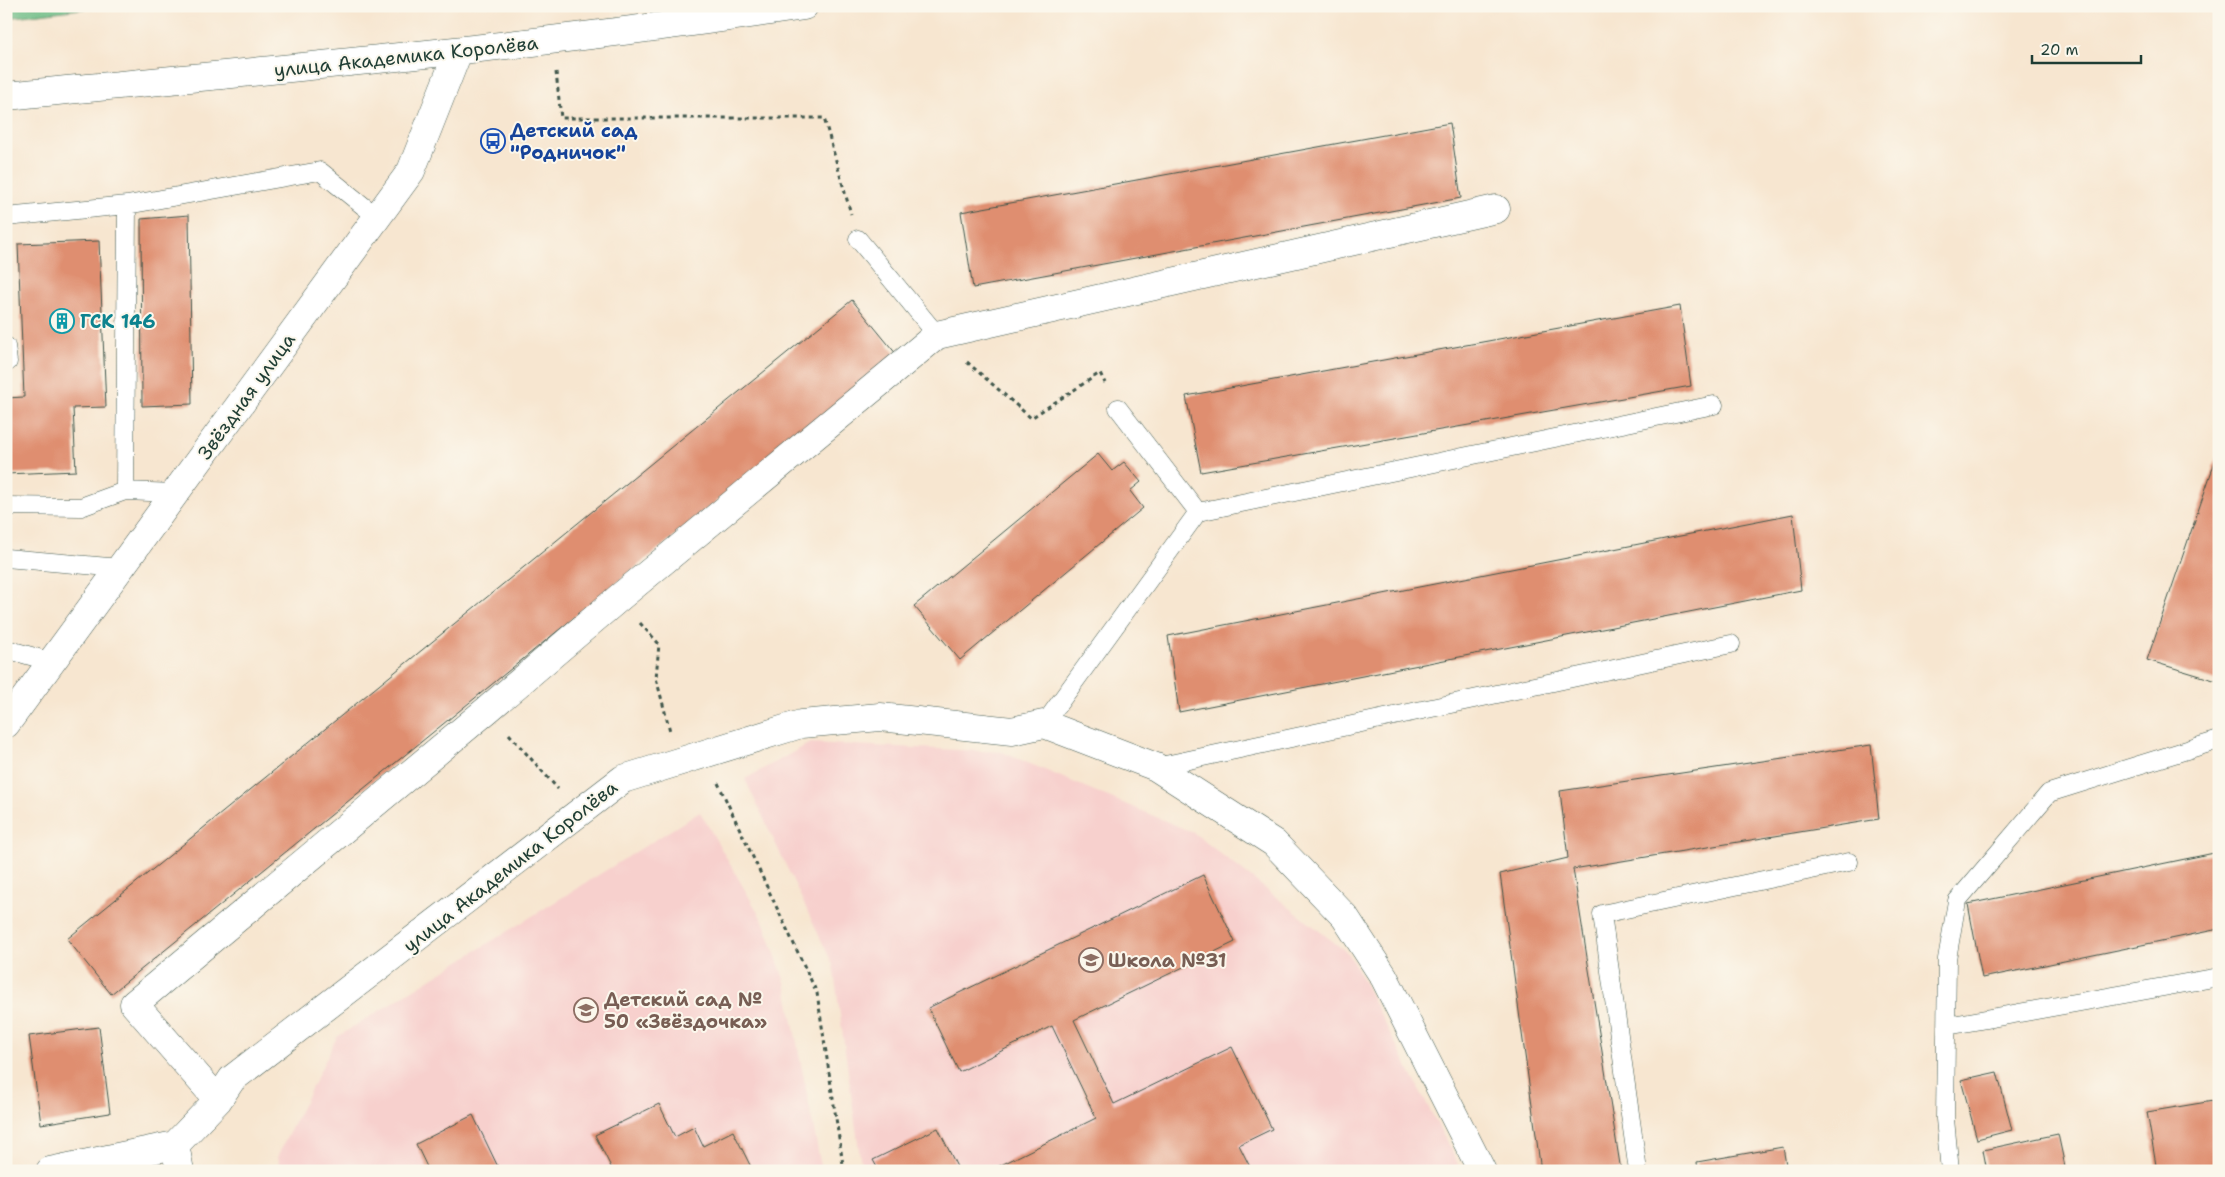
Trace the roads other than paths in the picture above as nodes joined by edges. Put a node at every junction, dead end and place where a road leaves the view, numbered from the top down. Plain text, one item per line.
1 (804, 6) edge
2 (458, 52) junction
3 (6, 96) edge
4 (127, 205) junction
5 (1496, 209) dead end
6 (6, 217) edge
7 (377, 217) junction
8 (858, 239) road end
9 (937, 336) junction
10 (1714, 405) dead end
11 (1118, 408) road end
12 (124, 491) junction
13 (176, 493) junction
14 (6, 506) edge
15 (1198, 512) junction
16 (6, 558) edge
17 (120, 568) junction
18 (1731, 644) dead end
19 (6, 649) edge
20 (52, 662) junction
21 (6, 724) edge
22 (1044, 724) junction
23 (2219, 740) edge
24 (1156, 767) junction
25 (1849, 862) dead end
26 (2219, 977) edge
27 (1947, 1026) junction
28 (218, 1100) junction
29 (178, 1158) edge
30 (50, 1171) edge
31 (1482, 1171) edge
32 (1638, 1171) edge
33 (1950, 1171) edge

1 - 2 street, улица Академика Королёва
2 - 3 street, улица Академика Королёва
2 - 7 street, Звёздная улица
4 - 6 lane
4 - 7 lane
4 - 12 lane
5 - 9 street
7 - 13 street, Звёздная улица
8 - 9 lane
9 - 28 street
10 - 15 lane
11 - 15 lane
12 - 13 lane
12 - 14 lane
13 - 17 street, Звёздная улица
15 - 22 lane
16 - 17 lane
17 - 20 street, Звёздная улица
18 - 24 lane
19 - 20 lane
20 - 21 street, Звёздная улица
22 - 24 street
22 - 28 street, улица Академика Королёва
23 - 27 lane
24 - 31 street
25 - 32 lane
26 - 27 lane
27 - 33 lane
28 - 29 street, улица Академика Королёва
29 - 30 street, улица Академика Королёва

